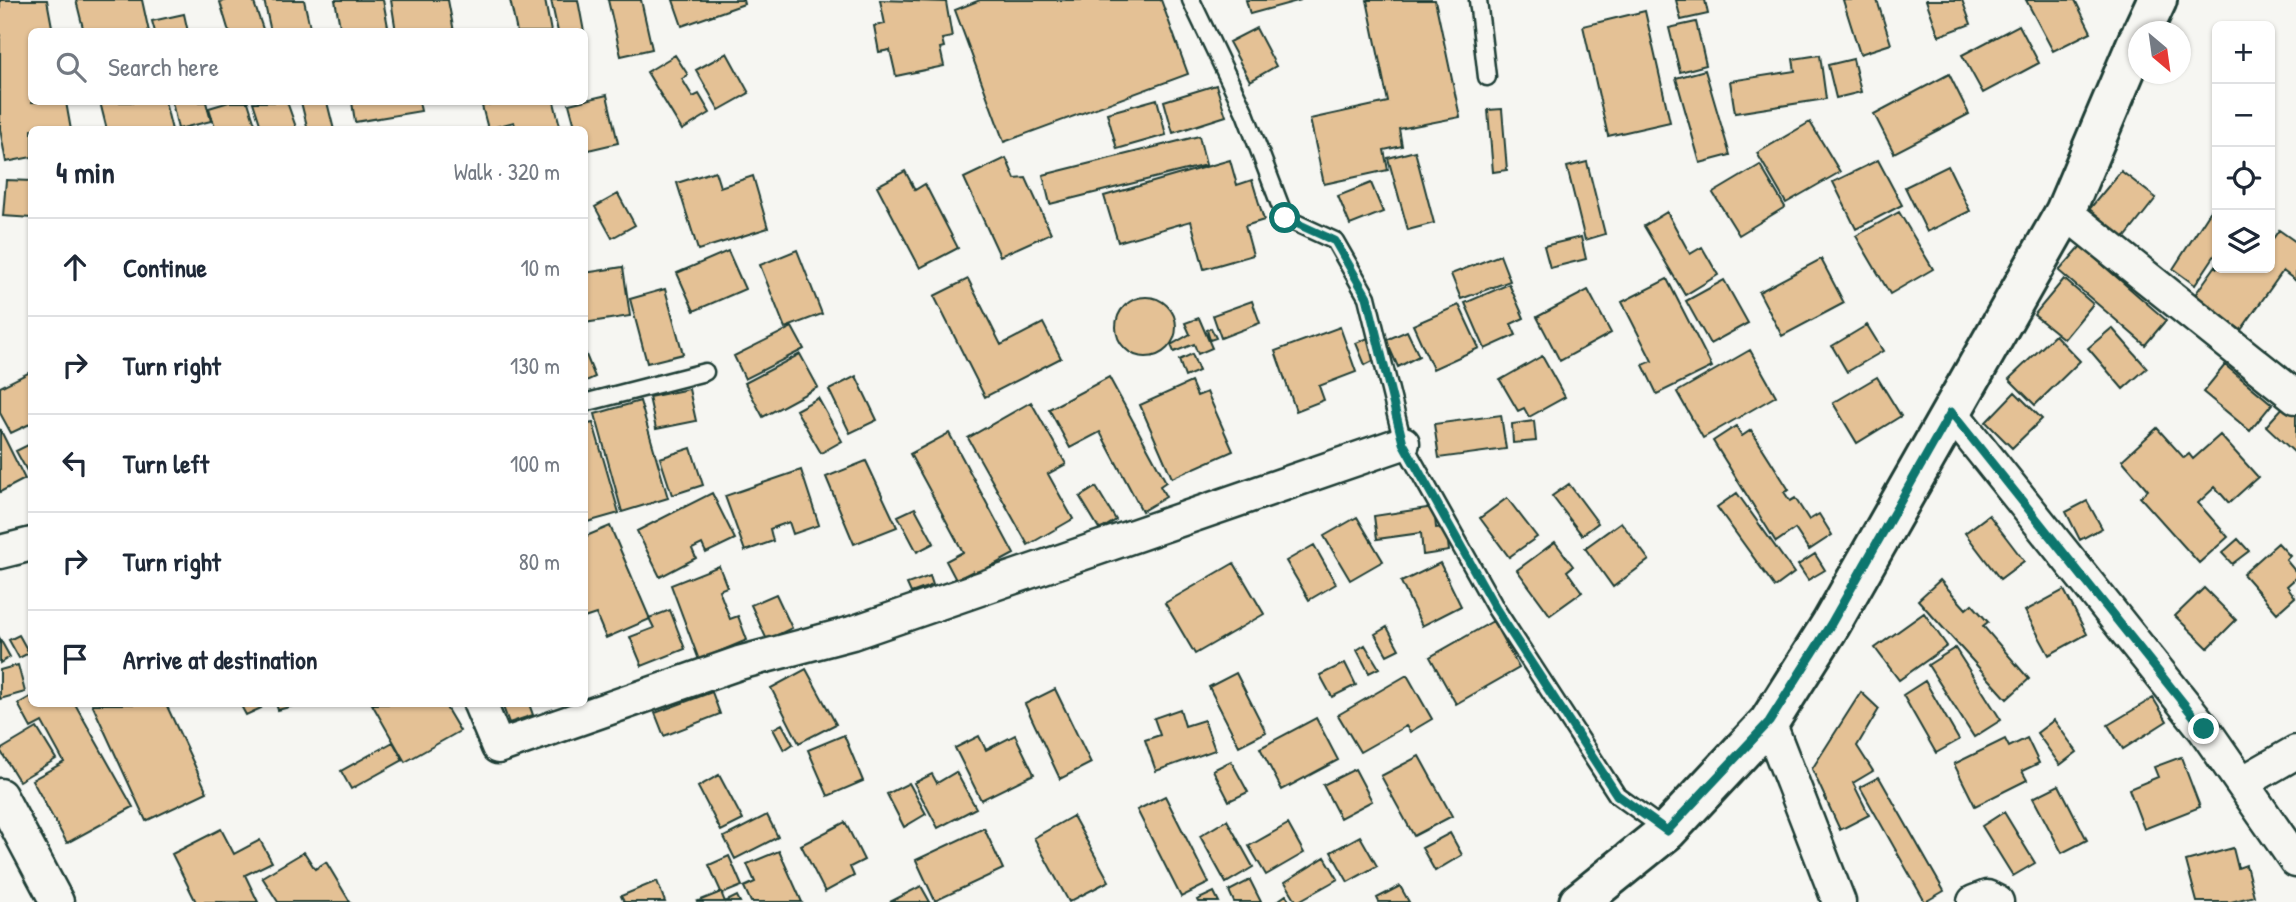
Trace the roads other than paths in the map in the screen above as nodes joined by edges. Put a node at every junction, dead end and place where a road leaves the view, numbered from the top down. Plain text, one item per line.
1 (1191, 0) edge
2 (1478, 0) edge
3 (2157, 0) edge
4 (2147, 21) edge
5 (2128, 64) edge
6 (1487, 77) dead end
7 (2065, 212) junction
8 (705, 372) dead end
9 (2296, 397) edge
10 (588, 401) edge
11 (1951, 412) junction
12 (1403, 443) junction
13 (28, 545) edge
14 (0, 552) edge
15 (481, 707) edge
16 (1769, 722) junction
17 (2296, 752) edge
18 (2242, 783) junction
19 (0, 795) edge
20 (1667, 831) junction
21 (2296, 861) edge
22 (57, 902) edge
23 (1579, 902) edge
24 (1839, 902) edge
25 (1974, 902) edge
26 (1997, 902) edge

1 - 12 lane
2 - 6 lane
3 - 4 street
5 - 7 street
7 - 9 street
7 - 11 street
8 - 10 lane
11 - 16 street
11 - 18 street
12 - 15 street
12 - 20 lane
13 - 14 street
16 - 20 street
16 - 24 street
17 - 18 street
18 - 21 street
19 - 22 street
20 - 23 street
25 - 26 street

